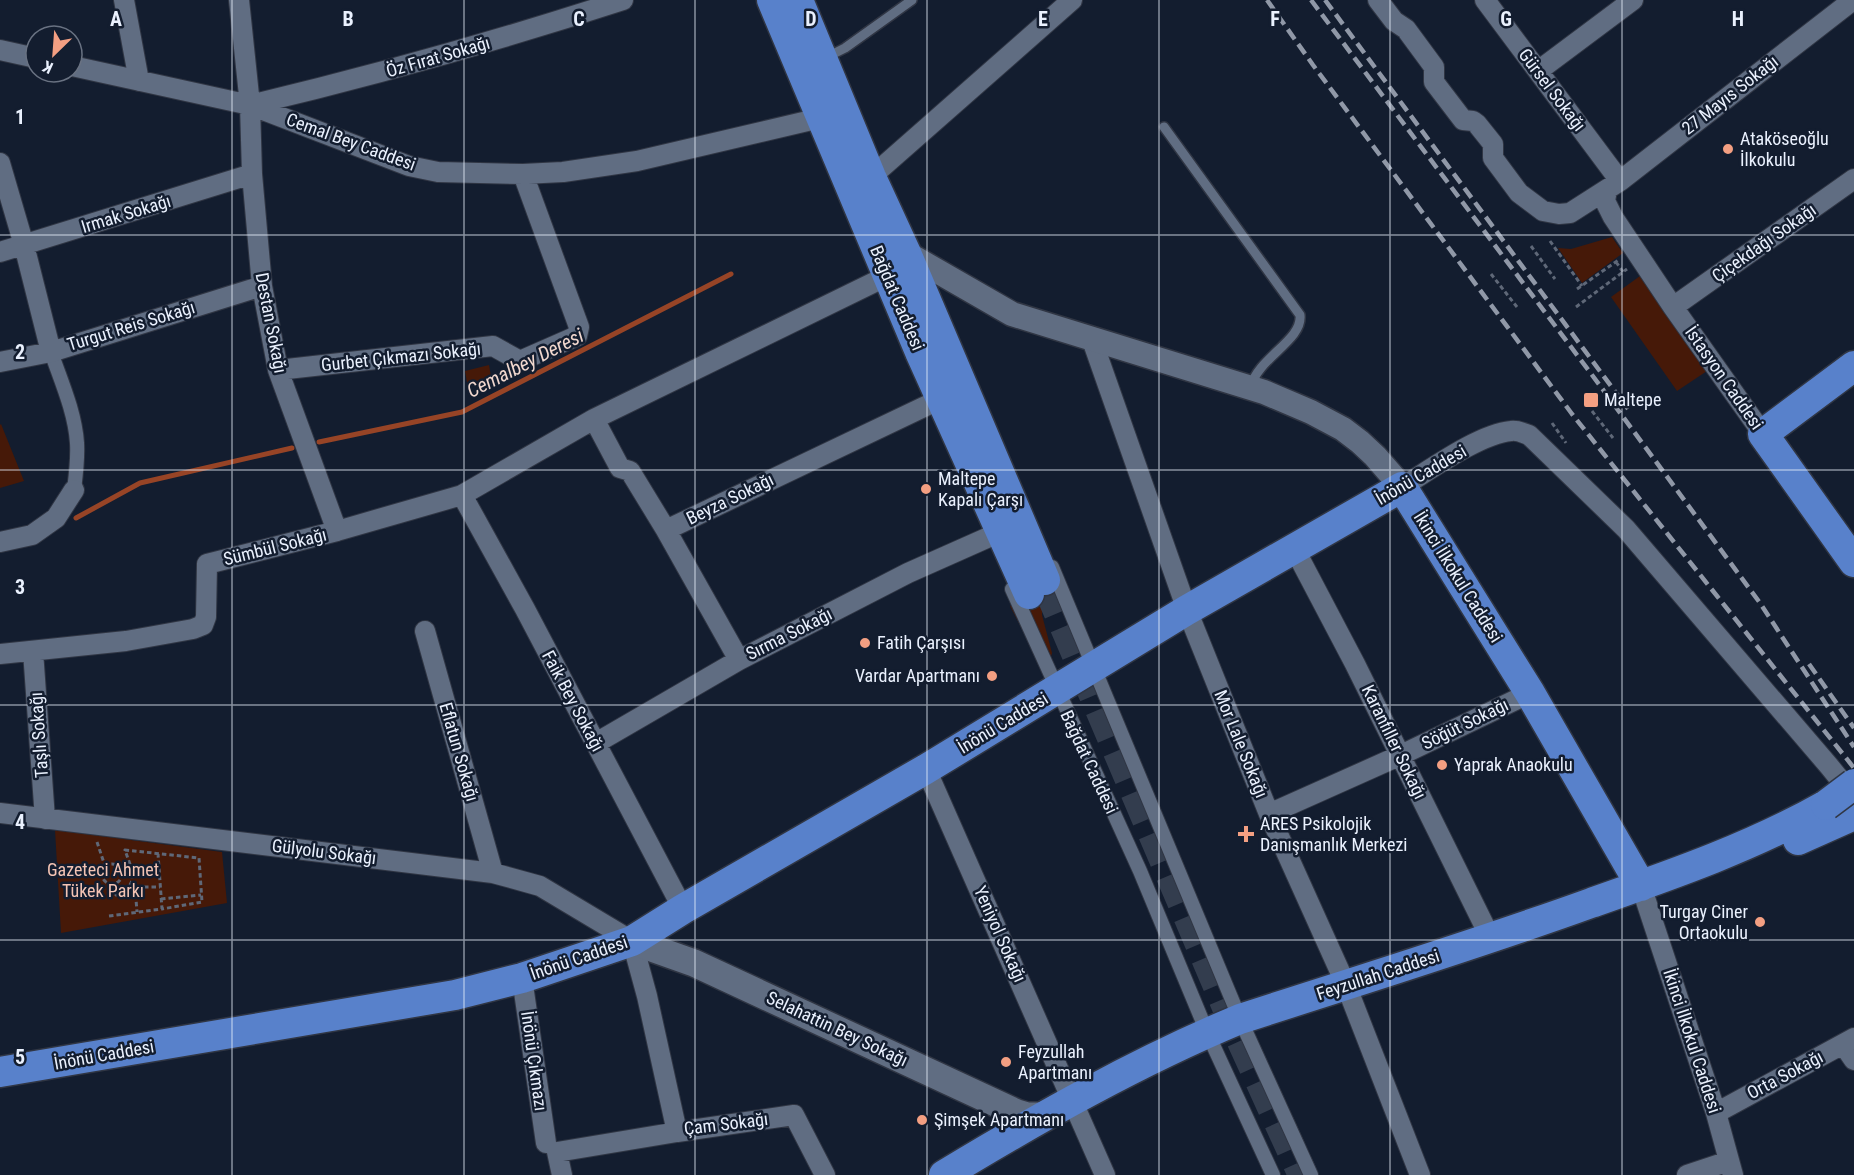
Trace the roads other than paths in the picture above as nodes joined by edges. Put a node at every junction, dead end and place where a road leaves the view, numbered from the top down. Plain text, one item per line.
1 (124, 0) edge
2 (239, 0) edge
3 (622, 0) edge
4 (772, 0) edge
5 (798, 0) edge
6 (912, 0) edge
7 (1072, 0) edge
8 (1378, 0) edge
9 (1485, 0) edge
10 (1633, 0) edge
11 (1853, 0) edge
12 (0, 50) edge
13 (24, 55) edge
14 (823, 59) junction
15 (84, 69) edge
16 (1538, 71) junction
17 (139, 81) junction
18 (250, 105) junction
19 (834, 115) junction
20 (1164, 128) dead end
21 (0, 163) edge
22 (252, 174) junction
23 (524, 174) junction
24 (871, 177) junction
25 (1854, 179) edge
26 (1613, 185) junction
27 (24, 245) junction
28 (0, 252) edge
29 (906, 253) junction
30 (882, 279) junction
31 (262, 286) junction
32 (1673, 307) junction
33 (1092, 340) junction
34 (51, 351) junction
35 (0, 362) edge
36 (1854, 366) edge
37 (278, 370) junction
38 (1251, 388) junction
39 (930, 404) junction
40 (594, 418) junction
41 (1763, 434) junction
42 (1402, 487) junction
43 (74, 490) joint
44 (462, 495) junction
45 (1020, 520) junction
46 (666, 530) junction
47 (337, 531) junction
48 (989, 537) junction
49 (0, 542) edge
50 (1294, 548) junction
51 (1854, 562) edge
52 (1187, 610) junction
53 (425, 631) dead end
54 (33, 651) junction
55 (0, 654) edge
56 (739, 660) junction
57 (1094, 668) junction
58 (1057, 691) junction
59 (1530, 693) junction
60 (596, 743) junction
61 (1401, 755) junction
62 (926, 769) junction
63 (1845, 793) edge
64 (0, 813) edge
65 (1269, 814) junction
66 (1854, 815) edge
67 (45, 819) junction
68 (1727, 852) junction
69 (492, 873) junction
70 (1641, 886) junction
71 (683, 909) junction
72 (1491, 939) junction
73 (632, 941) junction
74 (522, 978) junction
75 (1346, 984) junction
76 (1240, 1019) junction
77 (1207, 1032) junction
78 (1850, 1047) edge
79 (0, 1072) edge
80 (1071, 1100) junction
81 (1716, 1113) junction
82 (1041, 1116) junction
83 (677, 1132) junction
84 (546, 1143) dead end
85 (1731, 1168) edge
86 (562, 1175) edge
87 (825, 1175) edge
88 (944, 1175) edge
89 (1105, 1175) edge
90 (1273, 1175) edge
91 (1311, 1175) edge
92 (1420, 1175) edge
93 (1687, 1175) edge

1 - 17 street
2 - 18 street, Destan Sokağı
3 - 18 street, Öz Fırat Sokağı
4 - 19 main road, Bağdat Caddesi
5 - 14 main road, Bağdat Caddesi
6 - 14 lane
7 - 24 street
8 - 26 street, 27 Mayıs Sokağı
9 - 16 street, Gürsel Sokağı
10 - 16 street
11 - 26 street, 27 Mayıs Sokağı
12 - 13 street
14 - 19 main road, Bağdat Caddesi
15 - 17 street, Cemal Bey Caddesi
16 - 26 street, Gürsel Sokağı
17 - 18 street, Cemal Bey Caddesi
18 - 22 street, Destan Sokağı
18 - 23 street, Cemal Bey Caddesi
19 - 23 street, Cemal Bey Caddesi
19 - 24 main road, Bağdat Caddesi
19 - 30 main road, Bağdat Caddesi
20 - 38 lane
21 - 27 street
22 - 27 street, Irmak Sokağı
22 - 31 street, Destan Sokağı
23 - 37 street, Gurbet Çıkmazı Sokağı
24 - 29 main road, Bağdat Caddesi
25 - 32 street, Çiçekdağı Sokağı
26 - 32 street, İstasyon Caddesi
27 - 28 street, Irmak Sokağı
27 - 34 street
29 - 33 street, İkinci İlkokul Caddesi
29 - 45 main road, Bağdat Caddesi
30 - 39 street, Bağdat Caddesi
30 - 40 street, Sümbül Sokağı
30 - 45 main road, Bağdat Caddesi
31 - 34 street, Turgut Reis Sokağı
31 - 37 street, Destan Sokağı
32 - 41 street, İstasyon Caddesi
33 - 38 street, İkinci İlkokul Caddesi
33 - 52 street, Mor Lale Sokağı
34 - 35 street, Turgut Reis Sokağı
34 - 43 street
36 - 41 main road
37 - 47 street, Destan Sokağı
38 - 42 street, İkinci İlkokul Caddesi
39 - 46 street, Beyza Sokağı
39 - 48 street, Bağdat Caddesi
40 - 44 street, Sümbül Sokağı
40 - 46 street
41 - 51 main road, İstasyon Caddesi
42 - 50 main road, İnönü Caddesi
42 - 59 main road, İkinci İlkokul Caddesi
42 - 63 street, İnönü Caddesi
43 - 49 street
44 - 47 street, Sümbül Sokağı
44 - 60 street, Faik Bey Sokağı
45 - 57 street, Bağdat Caddesi
46 - 56 street, Beyza Sokağı
47 - 54 street, Sümbül Sokağı
48 - 56 street, Sırma Sokağı
48 - 58 street, Bağdat Caddesi
50 - 52 main road, İnönü Caddesi
50 - 61 street, Karanfiller Sokağı
52 - 57 main road, İnönü Caddesi
52 - 65 street, Mor Lale Sokağı
53 - 69 street, Eflatun Sokağı
54 - 55 street, Sümbül Sokağı
54 - 67 street, Taşlı Sokağı
56 - 60 street, Sırma Sokağı
57 - 58 main road, İnönü Caddesi
57 - 76 street, Bağdat Caddesi
58 - 62 main road, İnönü Caddesi
58 - 77 street, Bağdat Caddesi
59 - 61 street, Söğüt Sokağı
59 - 70 main road, İkinci İlkokul Caddesi
60 - 71 street, Faik Bey Sokağı
61 - 65 street, Söğüt Sokağı
61 - 72 street, Karanfiller Sokağı
62 - 71 main road, İnönü Caddesi
62 - 80 street, Yeniyol Sokağı
63 - 68 main road, Feyzullah Caddesi
64 - 67 street, Gülyolu Sokağı
65 - 75 street, Mor Lale Sokağı
66 - 68 main road
67 - 69 street, Gülyolu Sokağı
68 - 70 main road, Feyzullah Caddesi
69 - 73 street, Gülyolu Sokağı
70 - 72 main road, Feyzullah Caddesi
70 - 81 street, İkinci İlkokul Caddesi
71 - 73 main road, İnönü Caddesi
72 - 75 main road, Feyzullah Caddesi
73 - 74 main road, İnönü Caddesi
73 - 82 main road, Selahattin Bey Sokağı
73 - 83 street, Çam Sokağı
74 - 79 main road, İnönü Caddesi
74 - 84 street, İnönü Çıkmazı
75 - 76 main road, Feyzullah Caddesi
75 - 92 street, Mor Lale Sokağı
76 - 77 main road, Feyzullah Caddesi
76 - 91 street, Bağdat Caddesi
77 - 80 main road, Feyzullah Caddesi
77 - 90 street, Bağdat Caddesi
78 - 81 street, Orta Sokağı
80 - 82 main road, Feyzullah Caddesi
80 - 89 street, Yeniyol Sokağı
81 - 85 street, İkinci İlkokul Caddesi
82 - 88 main road, Feyzullah Caddesi
83 - 86 street
83 - 87 street, Çam Sokağı
85 - 93 street

